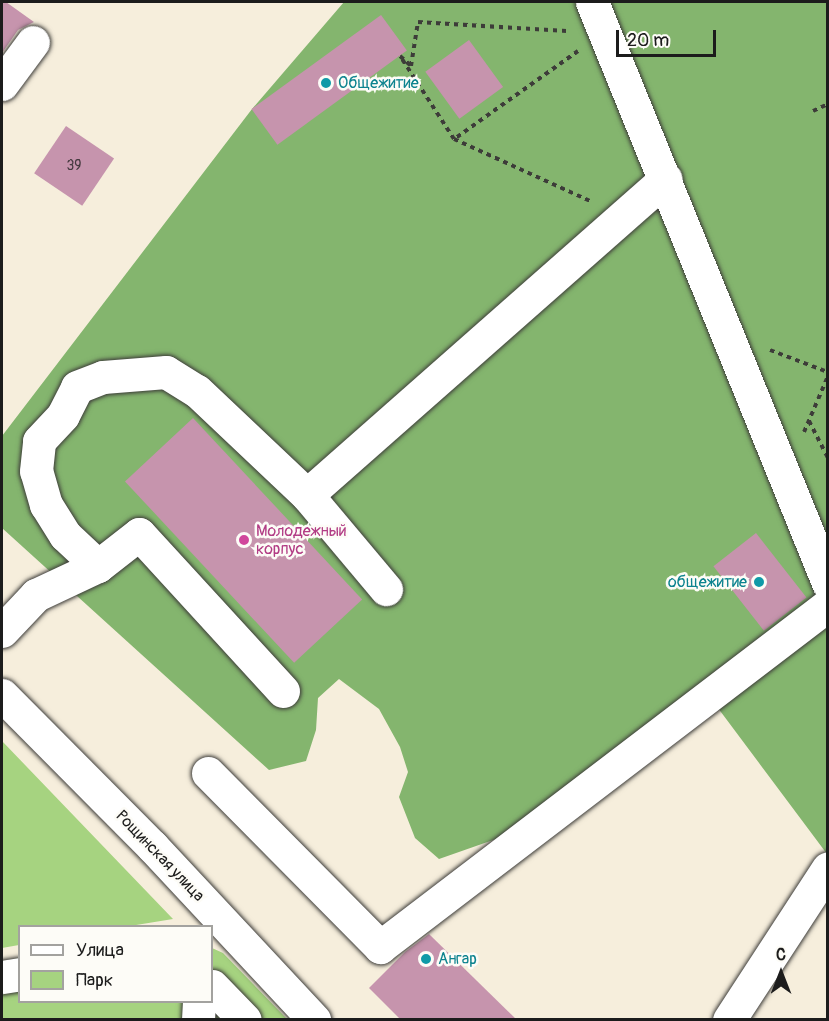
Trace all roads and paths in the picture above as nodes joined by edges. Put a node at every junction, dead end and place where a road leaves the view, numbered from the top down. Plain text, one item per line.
1 (592, 2) edge
2 (603, 33) junction
3 (33, 42) dead end
4 (2, 84) edge
5 (828, 104) edge
6 (813, 111) dead end
7 (454, 139) junction
8 (665, 178) junction
9 (623, 216) junction
10 (727, 333) junction
11 (828, 374) edge
12 (809, 420) junction
13 (828, 458) edge
14 (785, 477) junction
15 (307, 495) junction
16 (98, 566) junction
17 (828, 583) edge
18 (386, 589) dead end
19 (828, 604) edge
20 (2, 631) edge
21 (283, 691) dead end
22 (2, 695) edge
23 (208, 773) dead end
24 (828, 868) edge
25 (210, 925) edge
26 (215, 932) edge
27 (18, 974) edge
28 (2, 977) edge
29 (213, 987) edge
30 (199, 1003) edge
31 (198, 1020) edge
32 (245, 1020) edge
33 (314, 1020) edge
34 (729, 1020) edge

1 - 2 street
2 - 7 path
2 - 7 path
2 - 8 street
3 - 4 street
5 - 6 path
7 - 9 path
8 - 9 street
8 - 10 street
9 - 15 street
10 - 11 path
10 - 14 street
11 - 12 path
12 - 13 path
12 - 14 path
14 - 17 street
15 - 16 street
15 - 18 street
16 - 20 street
16 - 21 street
19 - 23 street
22 - 25 street, Рощинская улица
24 - 34 street
26 - 33 street, Рощинская улица
27 - 28 street
29 - 32 street
30 - 31 street

